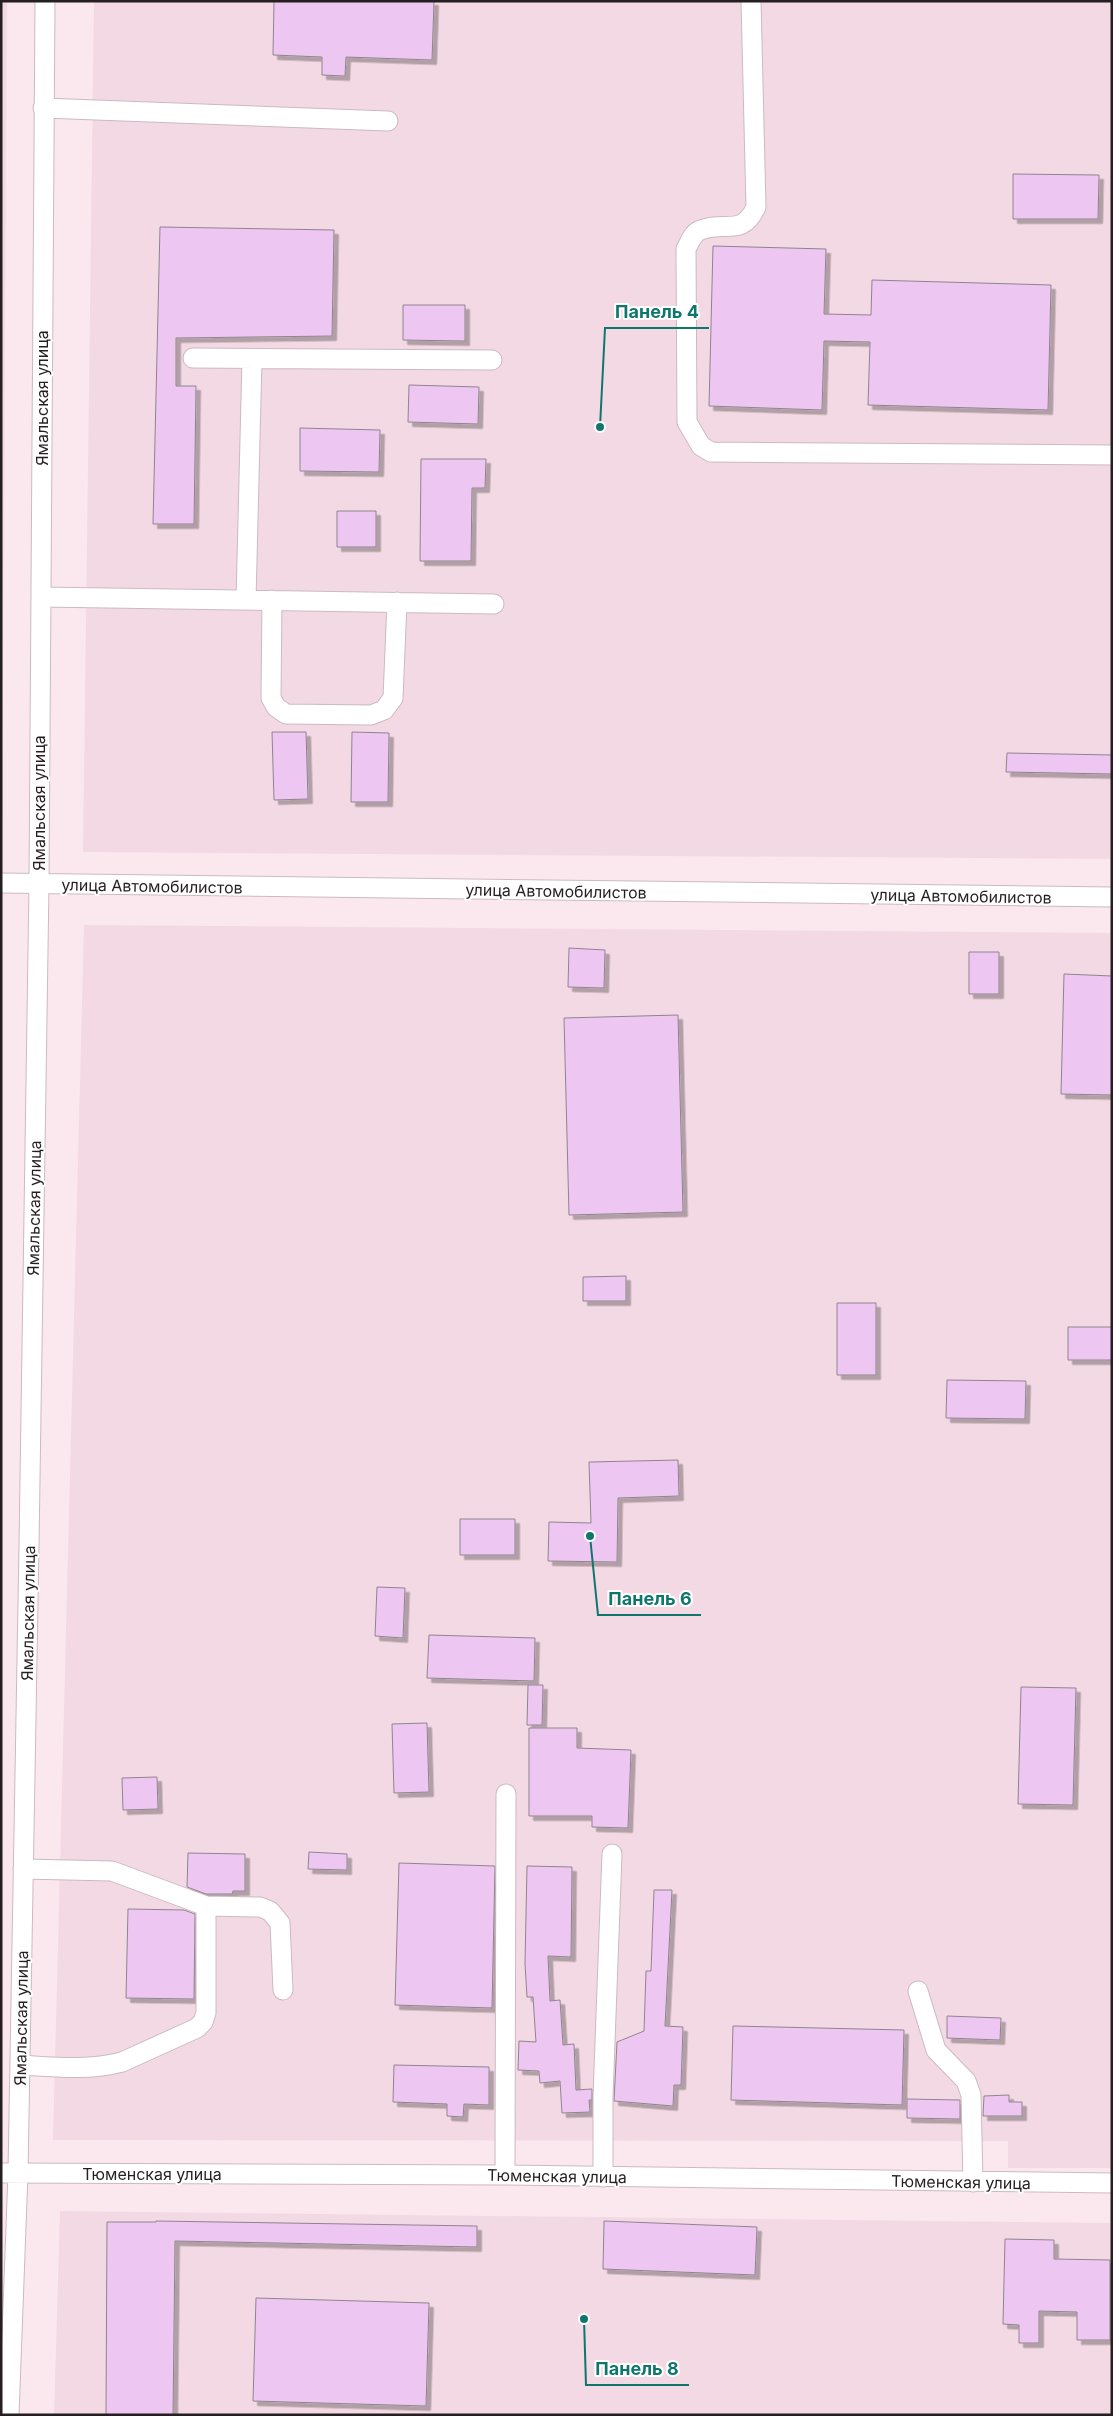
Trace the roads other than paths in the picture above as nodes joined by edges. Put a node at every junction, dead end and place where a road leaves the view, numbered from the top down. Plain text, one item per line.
1 (45, 1) edge
2 (751, 1) edge
3 (43, 108) junction
4 (388, 121) dead end
5 (193, 358) dead end
6 (252, 358) junction
7 (492, 360) dead end
8 (1112, 455) edge
9 (41, 597) junction
10 (246, 600) junction
11 (272, 600) junction
12 (397, 602) junction
13 (494, 604) dead end
14 (1, 883) edge
15 (39, 884) junction
16 (1112, 897) edge
17 (506, 1794) dead end
18 (612, 1854) dead end
19 (23, 1869) junction
20 (206, 1906) junction
21 (283, 1990) dead end
22 (918, 1991) dead end
23 (20, 2065) junction
24 (10, 2173) edge
25 (505, 2175) junction
26 (603, 2177) junction
27 (973, 2182) junction
28 (1112, 2184) edge
29 (6, 2410) edge

1 - 3 street, Ямальская улица
2 - 8 street
3 - 4 street
3 - 9 street, Ямальская улица
5 - 6 street
6 - 7 street
6 - 10 street
9 - 10 street
9 - 15 street, Ямальская улица
10 - 11 street
11 - 12 street
11 - 12 street
12 - 13 street
14 - 15 street, улица Автомобилистов
15 - 16 street, улица Автомобилистов
15 - 19 street, Ямальская улица
17 - 25 street
18 - 26 street
19 - 20 street
19 - 23 street, Ямальская улица
20 - 21 street
20 - 23 street
22 - 27 street
23 - 24 street, Ямальская улица
24 - 25 street, Тюменская улица
24 - 29 street, Ямальская улица
25 - 26 street, Тюменская улица
26 - 27 street, Тюменская улица
27 - 28 street, Тюменская улица

